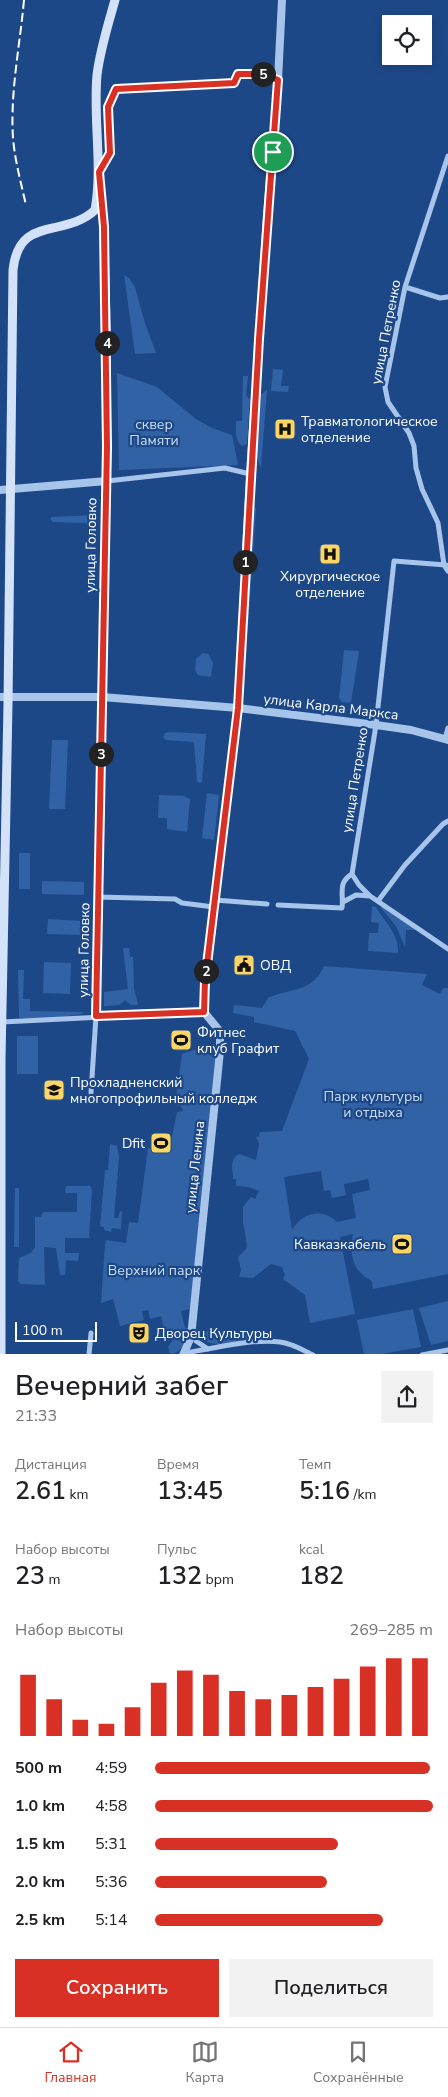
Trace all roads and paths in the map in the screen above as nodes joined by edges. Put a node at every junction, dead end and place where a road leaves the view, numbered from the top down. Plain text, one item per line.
1 (115, 0) edge
2 (282, 0) edge
3 (278, 80) junction
4 (448, 156) edge
5 (99, 172) junction
6 (405, 287) junction
7 (448, 296) edge
8 (250, 474) junction
9 (106, 481) junction
10 (5, 490) edge
11 (446, 565) edge
12 (448, 571) edge
13 (4, 697) edge
14 (102, 697) junction
15 (238, 708) junction
16 (376, 725) junction
17 (448, 728) edge
18 (447, 739) edge
19 (448, 822) edge
20 (352, 874) junction
21 (370, 896) junction
22 (98, 897) junction
23 (378, 901) junction
24 (343, 902) junction
25 (215, 904) junction
26 (267, 904) dead end
27 (278, 905) dead end
28 (448, 949) edge
29 (204, 1012) junction
30 (96, 1016) junction
31 (2, 1022) junction
32 (1, 1059) edge
33 (91, 1093) dead end
34 (191, 1332) junction
35 (91, 1333) dead end
36 (211, 1350) junction
37 (448, 1350) edge
38 (1, 1354) edge
39 (89, 1354) edge
40 (183, 1354) edge
41 (311, 1354) edge
42 (422, 1354) edge

1 - 5 main road, улица Головко
2 - 3 street
3 - 5 street
3 - 8 street
4 - 6 street, улица Петренко
5 - 9 street, улица Головко
5 - 10 main road
6 - 7 street
6 - 11 street, улица Петренко
8 - 9 street
8 - 15 street
9 - 10 street
9 - 14 street, улица Головко
10 - 13 main road
11 - 12 street
11 - 16 street, улица Петренко
13 - 14 street, улица Карла Маркса
13 - 31 main road
14 - 15 street, улица Карла Маркса
14 - 22 street, улица Головко
15 - 16 street, улица Карла Маркса
15 - 25 street
16 - 18 street, улица Карла Маркса
16 - 20 street, улица Петренко
17 - 18 street
19 - 23 street
20 - 21 street
20 - 24 street, улица Петренко
21 - 23 street
21 - 24 street
22 - 25 street
22 - 30 street, улица Головко
23 - 28 street
24 - 27 street, улица Петренко
25 - 26 street
25 - 29 street
29 - 30 street
29 - 34 street, улица Ленина
30 - 31 street
30 - 33 street, улица Головко
31 - 32 main road
32 - 38 main road
34 - 36 street
34 - 40 street, улица Ленина
35 - 39 street
36 - 40 street
36 - 41 street
37 - 42 street

